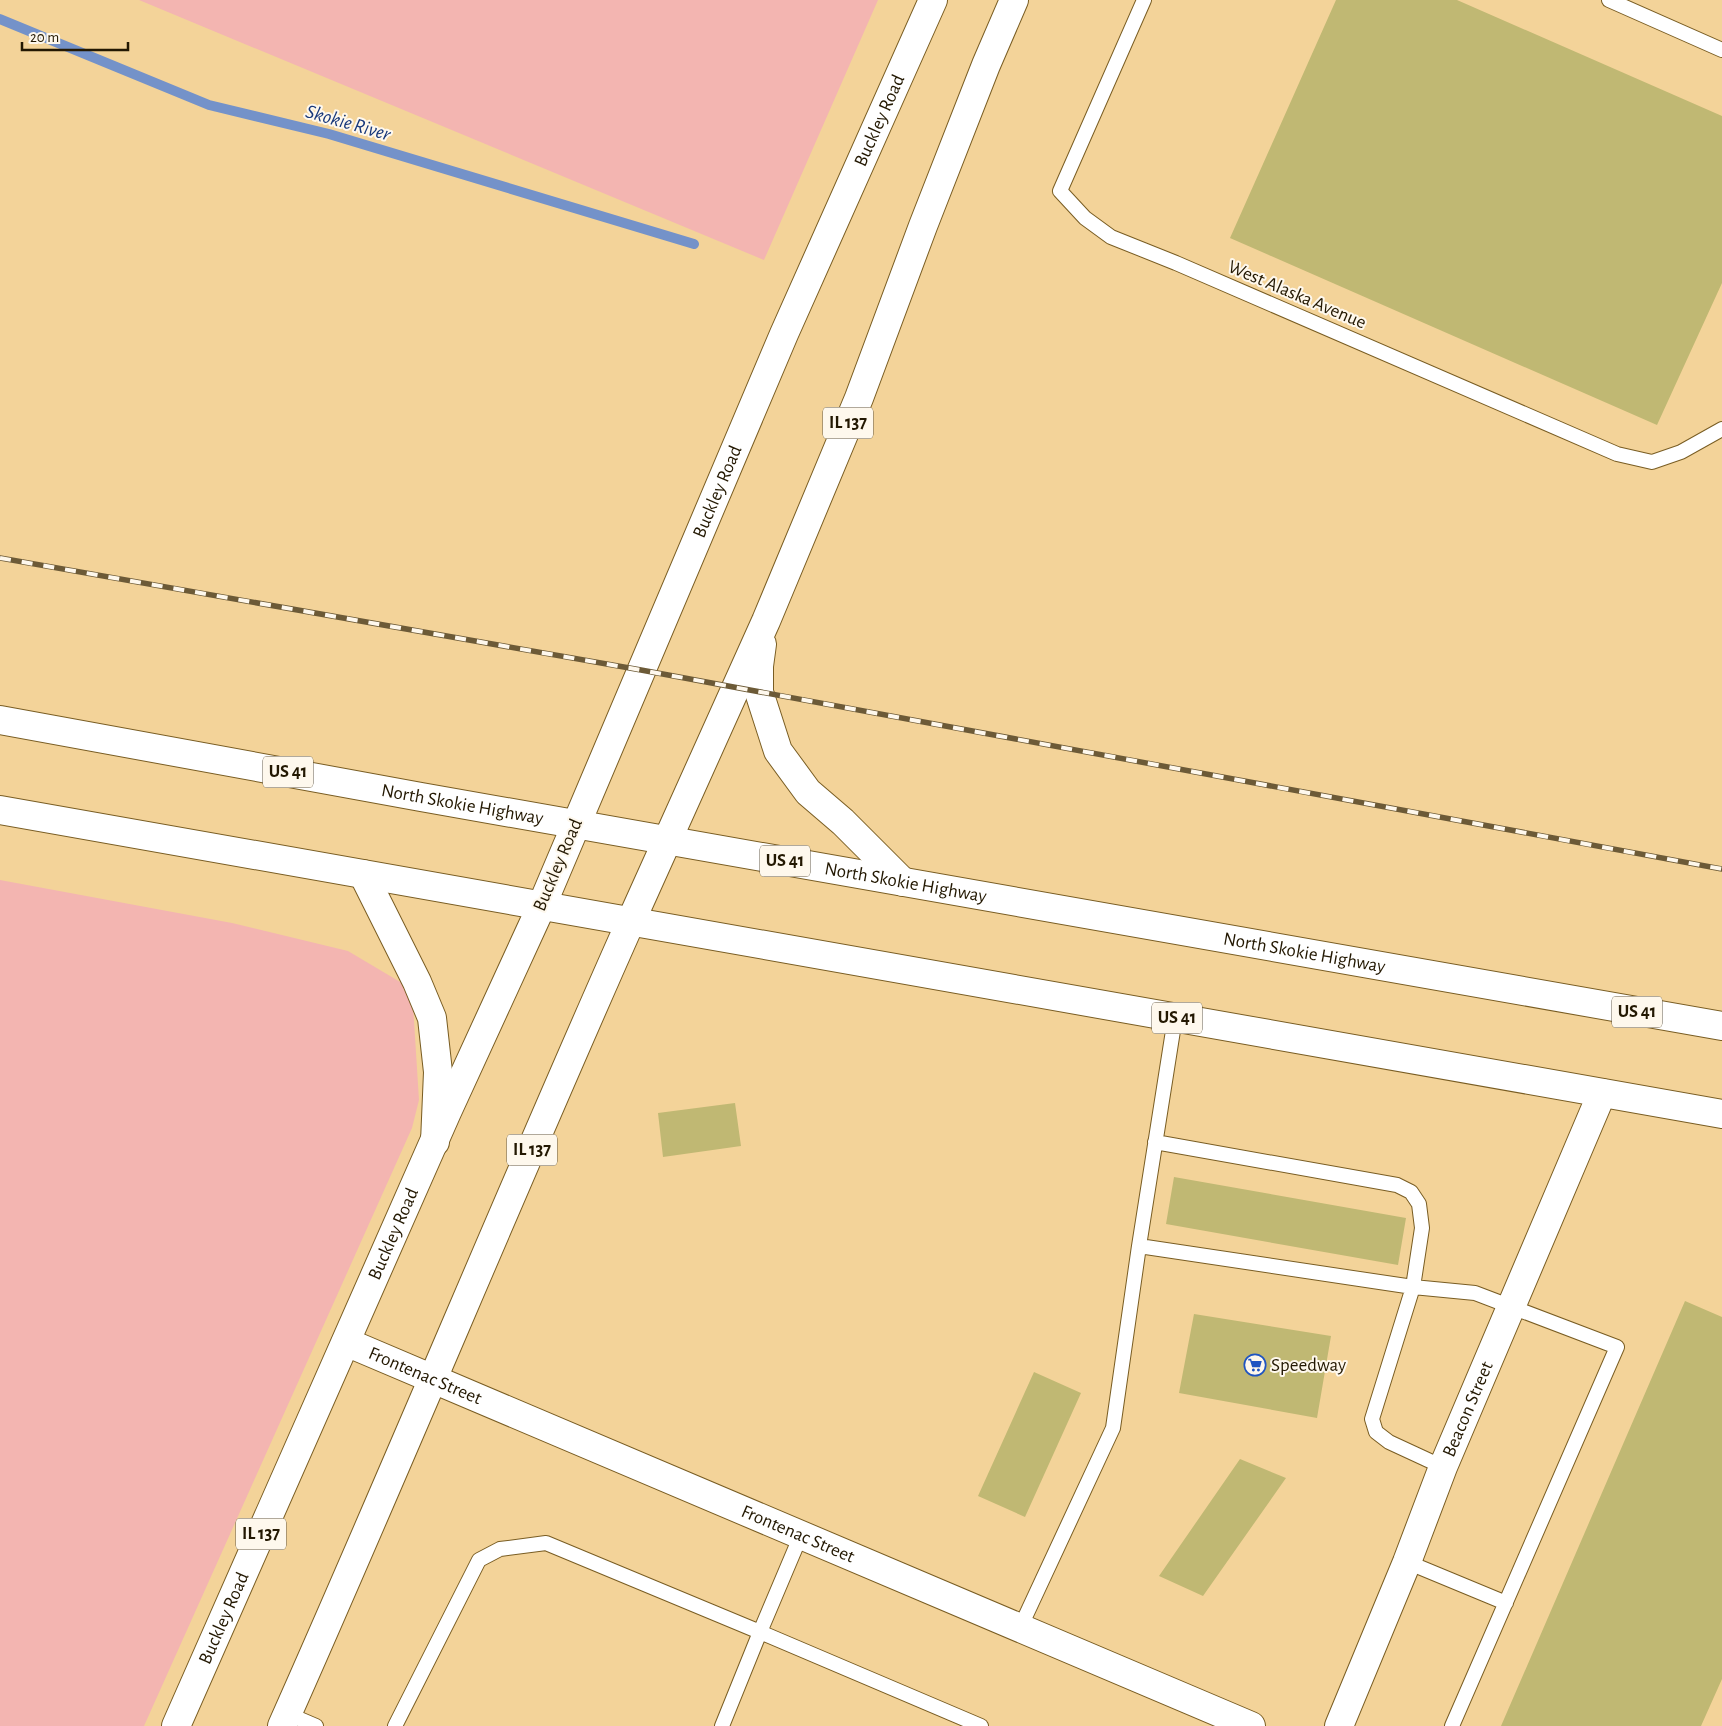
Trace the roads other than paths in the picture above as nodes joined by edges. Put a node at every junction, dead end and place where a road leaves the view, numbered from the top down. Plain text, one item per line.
1 (933, 0) edge
2 (1014, 0) edge
3 (1144, 0) edge
4 (1609, 0) edge
5 (1722, 50) edge
6 (1722, 429) edge
7 (766, 620) junction
8 (0, 720) edge
9 (0, 810) edge
10 (576, 824) junction
11 (667, 841) junction
12 (363, 874) junction
13 (904, 882) junction
14 (542, 905) junction
15 (631, 921) junction
16 (1175, 1018) junction
17 (1722, 1026) edge
18 (1602, 1093) junction
19 (1722, 1114) edge
20 (434, 1142) junction
21 (1155, 1142) junction
22 (1139, 1246) junction
23 (1413, 1287) junction
24 (1512, 1307) junction
25 (346, 1342) junction
26 (434, 1380) junction
27 (1443, 1467) junction
28 (801, 1535) junction
29 (1407, 1562) junction
30 (1506, 1603) junction
31 (1020, 1628) junction
32 (760, 1632) junction
33 (285, 1720) edge
34 (176, 1726) edge
35 (316, 1726) edge
36 (395, 1726) edge
37 (722, 1726) edge
38 (981, 1726) edge
39 (1251, 1726) edge
40 (1339, 1726) edge
41 (1452, 1726) edge

1 - 10 main road, Buckley Road / IL 137
2 - 7 main road, IL 137
3 - 6 lane, West Alaska Avenue
4 - 5 lane
7 - 11 main road, IL 137
7 - 13 main road
8 - 10 main road, North Skokie Highway / US 41
9 - 12 main road, US 41
10 - 11 main road, North Skokie Highway / US 41
10 - 14 main road, Buckley Road / IL 137
11 - 13 main road, North Skokie Highway / US 41
11 - 15 main road, IL 137
12 - 14 main road, US 41
12 - 20 main road
13 - 17 main road, North Skokie Highway / US 41
14 - 15 main road, US 41
14 - 20 main road, Buckley Road / IL 137
15 - 16 main road, US 41
15 - 26 main road, IL 137
16 - 18 main road, US 41
16 - 21 lane
18 - 19 main road, US 41
18 - 24 main road, Beacon Street
20 - 25 main road, Buckley Road / IL 137
21 - 22 lane
21 - 23 lane
22 - 23 lane
22 - 31 lane
23 - 24 lane
23 - 27 lane
24 - 27 main road, Beacon Street
24 - 30 lane
25 - 26 main road, Frontenac Street
25 - 34 main road, Buckley Road / IL 137
26 - 28 main road, Frontenac Street
26 - 33 main road, IL 137
27 - 29 main road, Beacon Street
28 - 31 main road, Frontenac Street
28 - 32 lane
29 - 30 lane
29 - 40 main road, Beacon Street
30 - 41 lane
31 - 39 main road, Frontenac Street
32 - 36 lane
32 - 37 lane
32 - 38 lane
33 - 35 lane

